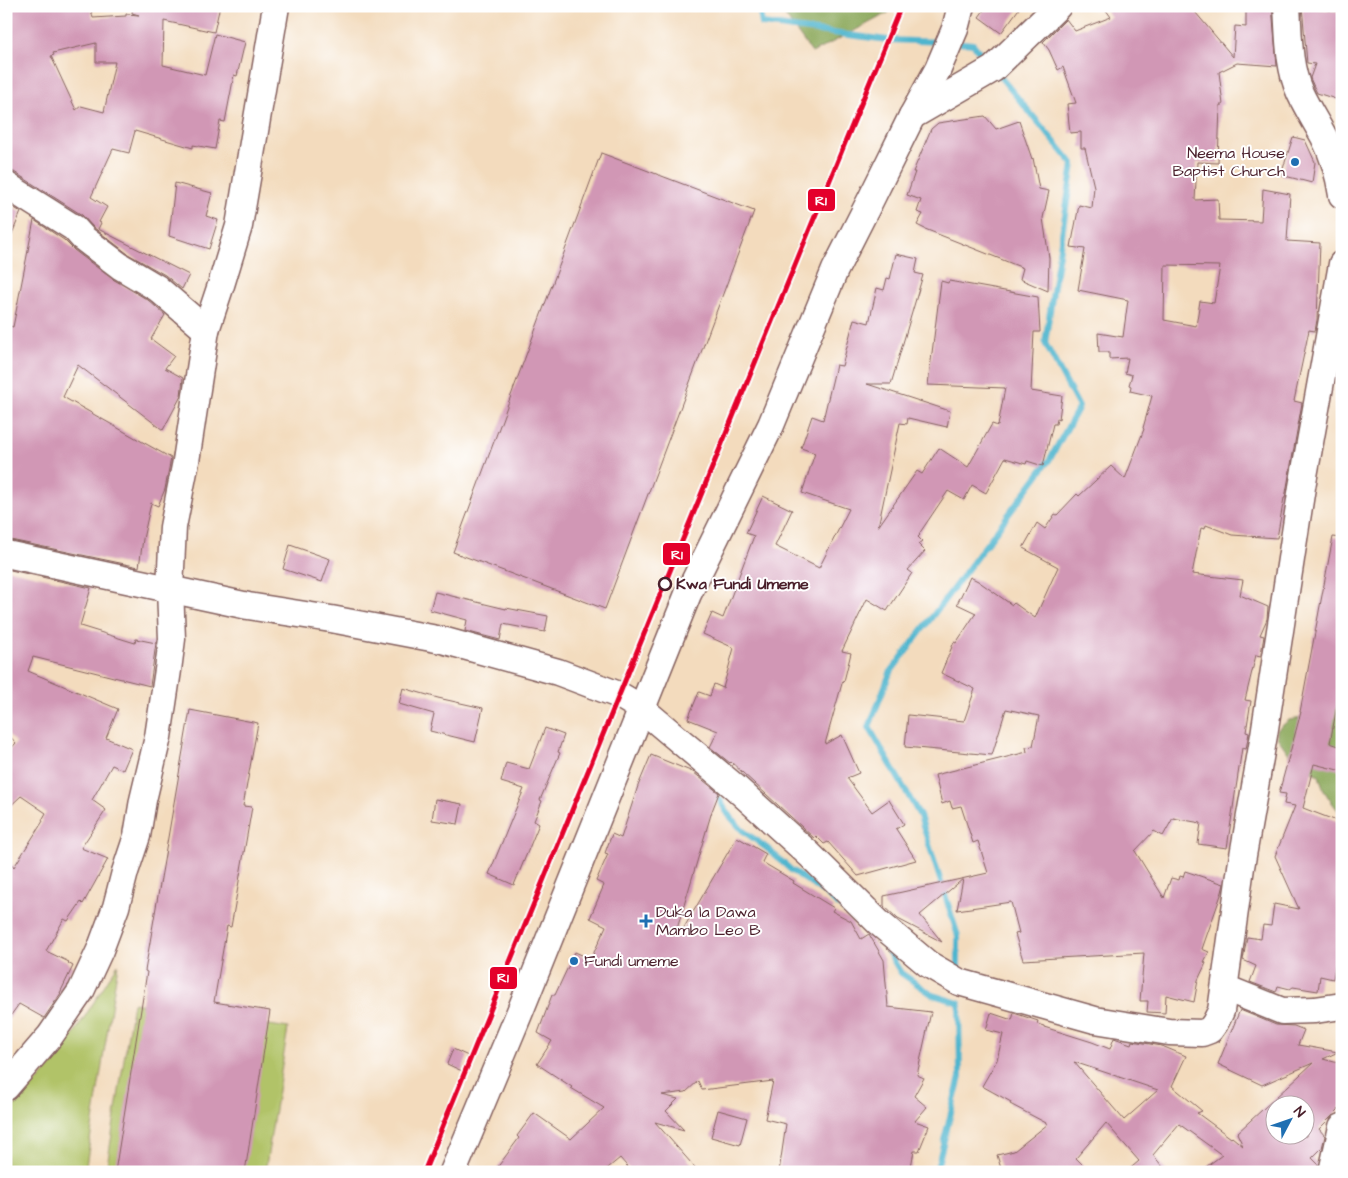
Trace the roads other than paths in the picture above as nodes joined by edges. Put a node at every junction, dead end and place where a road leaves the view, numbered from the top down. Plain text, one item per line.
1 (276, 6) edge
2 (961, 6) edge
3 (1058, 6) edge
4 (1287, 6) edge
5 (912, 116) junction
6 (6, 185) edge
7 (1342, 195) edge
8 (1342, 264) edge
9 (206, 330) junction
10 (6, 554) edge
11 (170, 588) junction
12 (641, 708) junction
13 (1225, 988) junction
14 (1342, 1006) edge
15 (6, 1087) edge
16 (1342, 1127) edge
17 (452, 1172) edge
18 (1332, 1172) edge

1 - 9 street
2 - 5 street
3 - 5 street
4 - 7 street
5 - 12 street
6 - 9 street
8 - 13 street
9 - 11 street
10 - 11 street
11 - 12 street
11 - 15 street
12 - 13 street
12 - 17 street
13 - 14 street
16 - 18 street

